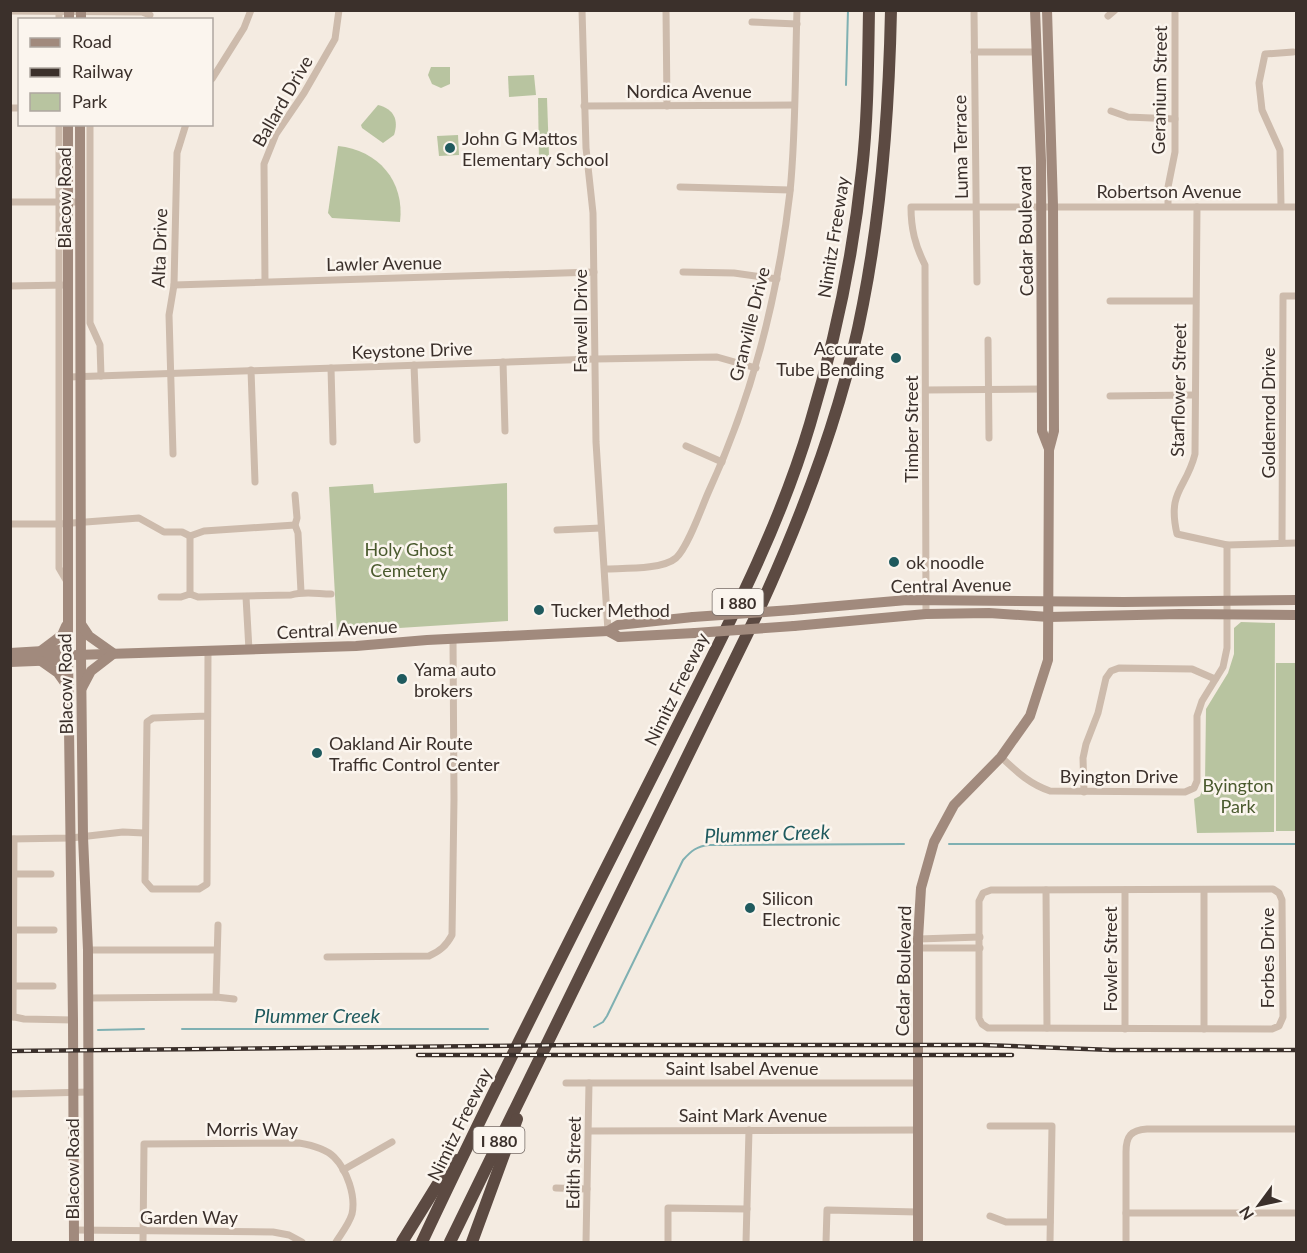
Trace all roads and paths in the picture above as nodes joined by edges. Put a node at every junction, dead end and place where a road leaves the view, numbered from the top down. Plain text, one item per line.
1 (251, 10) edge
2 (339, 10) edge
3 (582, 10) edge
4 (666, 10) edge
5 (797, 10) edge
6 (869, 10) edge
7 (891, 10) edge
8 (974, 10) edge
9 (1035, 10) edge
10 (1047, 10) edge
11 (1115, 10) edge
12 (1175, 10) edge
13 (10, 11) edge
14 (59, 11) edge
15 (69, 11) edge
16 (86, 15) edge
17 (150, 15) dead end
18 (1108, 16) dead end
19 (752, 22) dead end
20 (797, 24) junction
21 (974, 52) junction
22 (1036, 52) junction
23 (1293, 52) dead end
24 (213, 77) edge
25 (795, 105) junction
26 (584, 106) junction
27 (667, 106) junction
28 (1111, 111) dead end
29 (1175, 119) junction
30 (59, 126) edge
31 (68, 126) edge
32 (80, 126) edge
33 (90, 126) edge
34 (185, 126) edge
35 (680, 187) dead end
36 (790, 190) junction
37 (10, 202) edge
38 (63, 202) junction
39 (80, 202) junction
40 (1047, 206) junction
41 (1168, 206) junction
42 (1281, 206) junction
43 (976, 207) junction
44 (1197, 207) junction
45 (1296, 207) edge
46 (594, 272) junction
47 (683, 272) dead end
48 (777, 279) junction
49 (265, 281) junction
50 (977, 282) dead end
51 (65, 285) junction
52 (174, 285) junction
53 (10, 286) edge
54 (1296, 296) edge
55 (1110, 301) dead end
56 (1195, 301) junction
57 (988, 340) dead end
58 (595, 359) junction
59 (503, 362) junction
60 (414, 365) junction
61 (331, 368) junction
62 (756, 368) junction
63 (251, 370) junction
64 (172, 374) junction
65 (101, 376) junction
66 (75, 377) junction
67 (989, 389) junction
68 (1042, 389) junction
69 (926, 390) junction
70 (1195, 395) junction
71 (1110, 396) dead end
72 (505, 431) dead end
73 (989, 438) dead end
74 (417, 440) dead end
75 (333, 442) dead end
76 (686, 446) dead end
77 (1049, 450) junction
78 (173, 454) dead end
79 (722, 462) junction
80 (255, 482) dead end
81 (295, 495) dead end
82 (81, 523) junction
83 (10, 524) edge
84 (64, 524) junction
85 (295, 525) junction
86 (601, 528) junction
87 (557, 530) dead end
88 (190, 537) junction
89 (1282, 543) junction
90 (1296, 543) edge
91 (1227, 545) junction
92 (605, 569) junction
93 (301, 592) junction
94 (190, 594) junction
95 (331, 594) dead end
96 (161, 597) dead end
97 (246, 597) junction
98 (926, 600) junction
99 (1227, 600) junction
100 (1296, 600) edge
101 (1050, 602) junction
102 (926, 614) junction
103 (1296, 615) edge
104 (1227, 616) junction
105 (1049, 617) junction
106 (81, 622) junction
107 (68, 623) junction
108 (608, 631) junction
109 (453, 638) junction
110 (249, 650) junction
111 (208, 651) junction
112 (10, 653) edge
113 (114, 654) junction
114 (68, 655) junction
115 (81, 655) junction
116 (40, 656) junction
117 (10, 662) edge
118 (1215, 679) junction
119 (68, 687) junction
120 (81, 692) junction
121 (207, 716) junction
122 (1001, 757) junction
123 (1084, 792) junction
124 (144, 833) junction
125 (83, 837) junction
126 (71, 838) junction
127 (12, 839) edge
128 (14, 874) junction
129 (51, 874) dead end
130 (1046, 890) junction
131 (1125, 890) junction
132 (1204, 890) junction
133 (218, 925) dead end
134 (14, 930) junction
135 (54, 930) dead end
136 (980, 937) junction
137 (918, 944) junction
138 (980, 948) junction
139 (88, 950) junction
140 (216, 950) junction
141 (72, 953) junction
142 (327, 957) dead end
143 (13, 986) junction
144 (53, 986) dead end
145 (216, 997) junction
146 (88, 998) junction
147 (234, 999) dead end
148 (12, 1017) edge
149 (73, 1020) junction
150 (1047, 1028) junction
151 (1125, 1029) junction
152 (1204, 1029) junction
153 (549, 1037) junction
154 (566, 1083) dead end
155 (589, 1083) junction
156 (918, 1083) junction
157 (73, 1092) junction
158 (89, 1092) junction
159 (10, 1094) edge
160 (990, 1126) dead end
161 (1296, 1129) edge
162 (749, 1130) junction
163 (918, 1130) junction
164 (589, 1131) junction
165 (392, 1142) dead end
166 (466, 1150) junction
167 (343, 1170) junction
168 (556, 1188) dead end
169 (587, 1189) junction
170 (747, 1209) junction
171 (918, 1212) junction
172 (1126, 1213) junction
173 (1296, 1213) edge
174 (990, 1216) dead end
175 (1050, 1222) junction
176 (74, 1230) junction
177 (88, 1230) junction
178 (143, 1232) junction
179 (74, 1242) edge
180 (89, 1242) edge
181 (143, 1242) edge
182 (302, 1242) edge
183 (336, 1242) edge
184 (402, 1242) edge
185 (422, 1242) edge
186 (450, 1242) edge
187 (471, 1242) edge
188 (586, 1242) edge
189 (668, 1242) edge
190 (746, 1242) edge
191 (826, 1242) edge
192 (918, 1242) edge
193 (1050, 1242) edge
194 (1126, 1242) edge

1 - 24 street
2 - 49 street, Ballard Drive
3 - 26 street, Farwell Drive
4 - 27 street
5 - 20 street, Granville Drive
6 - 166 highway, Nimitz Freeway / I 880
7 - 153 highway, I 880
8 - 21 street, Luma Terrace
9 - 22 main road, Cedar Boulevard
10 - 40 main road, Cedar Boulevard
11 - 18 street
12 - 29 street, Geranium Street
13 - 14 street
14 - 15 street
15 - 16 street
16 - 17 street
19 - 20 street
20 - 25 street, Granville Drive
21 - 22 street
21 - 43 street, Luma Terrace
22 - 40 main road, Cedar Boulevard
23 - 42 street
25 - 27 street, Nordica Avenue
25 - 36 street, Granville Drive
26 - 27 street, Nordica Avenue
26 - 46 street, Farwell Drive
28 - 29 street
29 - 41 street, Geranium Street
30 - 38 street, Blacow Road
31 - 38 main road, Blacow Road
32 - 39 main road, Blacow Road
33 - 65 street, Blacow Road
34 - 52 street, Alta Drive
35 - 36 street
36 - 48 street, Granville Drive
37 - 38 street
38 - 39 street
38 - 51 main road, Blacow Road
39 - 66 main road, Blacow Road
40 - 41 street, Robertson Avenue
40 - 43 street, Robertson Avenue
40 - 68 main road, Cedar Boulevard
40 - 77 main road, Cedar Boulevard
41 - 44 street, Robertson Avenue
42 - 44 street, Robertson Avenue
42 - 45 street, Robertson Avenue
43 - 50 street, Luma Terrace
43 - 69 street, Timber Street
44 - 56 street, Starflower Street
46 - 49 street, Lawler Avenue
46 - 58 street, Farwell Drive
47 - 48 street
48 - 62 street, Granville Drive
49 - 52 street, Lawler Avenue
51 - 53 street
51 - 66 main road, Blacow Road
51 - 84 street, Blacow Road
52 - 64 street, Alta Drive
54 - 89 street, Goldenrod Drive
55 - 56 street
56 - 70 street, Starflower Street
57 - 67 street
58 - 59 street, Keystone Drive
58 - 62 street, Keystone Drive
58 - 86 street, Farwell Drive
59 - 60 street, Keystone Drive
59 - 72 street
60 - 61 street, Keystone Drive
60 - 74 street
61 - 63 street, Keystone Drive
61 - 75 street
62 - 79 street, Granville Drive
63 - 64 street, Keystone Drive
63 - 80 street
64 - 65 street, Keystone Drive
64 - 78 street, Alta Drive
65 - 66 street, Keystone Drive
66 - 82 main road, Blacow Road
66 - 84 main road, Blacow Road
67 - 68 street
67 - 69 street
67 - 73 street
68 - 77 main road, Cedar Boulevard
69 - 98 street, Timber Street
70 - 71 street
70 - 91 street, Starflower Street
76 - 79 street
77 - 101 main road, Cedar Boulevard
79 - 92 street, Granville Drive
81 - 85 street
82 - 84 street
82 - 88 street
82 - 106 main road, Blacow Road
83 - 84 street
84 - 107 main road, Blacow Road
85 - 88 street
85 - 93 street
86 - 87 street
86 - 92 street, Farwell Drive
88 - 94 street
89 - 90 street
89 - 91 street
91 - 99 street
92 - 108 street, Farwell Drive
93 - 95 street
93 - 97 street
94 - 96 street
94 - 97 street
97 - 110 street
98 - 101 main road, Central Avenue
98 - 102 street, Timber Street
98 - 108 main road, Central Avenue, bridge
99 - 100 main road, Central Avenue
99 - 101 main road, Central Avenue
99 - 104 street, Byington Drive
101 - 105 main road, Cedar Boulevard
102 - 105 main road, Central Avenue
102 - 108 main road, Central Avenue, bridge
103 - 104 main road, Central Avenue
104 - 105 main road, Central Avenue
104 - 118 street, Byington Drive
105 - 122 main road, Cedar Boulevard
106 - 113 main road
106 - 115 main road, Blacow Road
107 - 114 main road, Blacow Road
107 - 116 main road
108 - 109 main road, Central Avenue
109 - 110 main road, Central Avenue
109 - 142 street
110 - 111 main road, Central Avenue
111 - 113 main road, Central Avenue
111 - 121 street
112 - 116 main road
113 - 115 main road, Central Avenue
113 - 120 main road
114 - 115 main road, Central Avenue
114 - 119 main road, Blacow Road
115 - 120 main road, Blacow Road
116 - 117 main road
116 - 119 main road
118 - 123 street, Byington Drive
118 - 123 street
119 - 126 main road, Blacow Road
120 - 125 main road, Blacow Road
121 - 124 street
121 - 124 street
122 - 123 street, Byington Drive
122 - 137 main road, Cedar Boulevard
124 - 125 street
125 - 126 street
125 - 139 main road, Blacow Road
126 - 127 street
126 - 141 main road, Blacow Road
127 - 128 street
128 - 129 street
128 - 134 street
130 - 131 street, Forbes Drive
130 - 136 street, Forbes Drive
130 - 150 street
131 - 132 street, Forbes Drive
131 - 151 street, Fowler Street
132 - 152 street
132 - 152 street, Forbes Drive
133 - 140 street
134 - 135 street
134 - 143 street
136 - 137 street
136 - 138 street, Forbes Drive
137 - 138 street
137 - 156 main road, Cedar Boulevard
138 - 150 street, Forbes Drive
139 - 140 street
139 - 146 main road, Blacow Road
140 - 145 street
141 - 146 main road
141 - 149 main road, Blacow Road
143 - 144 street
143 - 148 street
145 - 146 street
145 - 147 street
146 - 158 main road, Blacow Road
148 - 149 street
149 - 157 main road, Blacow Road
150 - 151 street, Forbes Drive
151 - 152 street, Forbes Drive
153 - 186 highway, I 880
153 - 187 highway
154 - 155 street, Saint Isabel Avenue
155 - 156 street, Saint Isabel Avenue
155 - 164 street, Edith Street
156 - 163 main road, Cedar Boulevard
157 - 158 street
157 - 159 street
157 - 176 main road, Blacow Road
158 - 177 main road, Blacow Road
160 - 175 street
161 - 172 street
162 - 163 street, Saint Mark Avenue
162 - 164 street, Saint Mark Avenue
162 - 170 street
163 - 171 main road, Cedar Boulevard
164 - 169 street, Edith Street
165 - 167 street
166 - 184 highway
166 - 185 highway, Nimitz Freeway / I 880
167 - 178 street, Morris Way
167 - 183 street, Morris Way
168 - 169 street
169 - 188 street, Edith Street
170 - 189 street
170 - 190 street
171 - 191 street
171 - 192 main road, Cedar Boulevard
172 - 173 street
172 - 194 street
174 - 175 street
175 - 193 street
176 - 177 street, Garden Way
176 - 179 main road, Blacow Road
177 - 178 street, Garden Way
177 - 180 main road, Blacow Road
178 - 181 street
178 - 182 street, Garden Way

